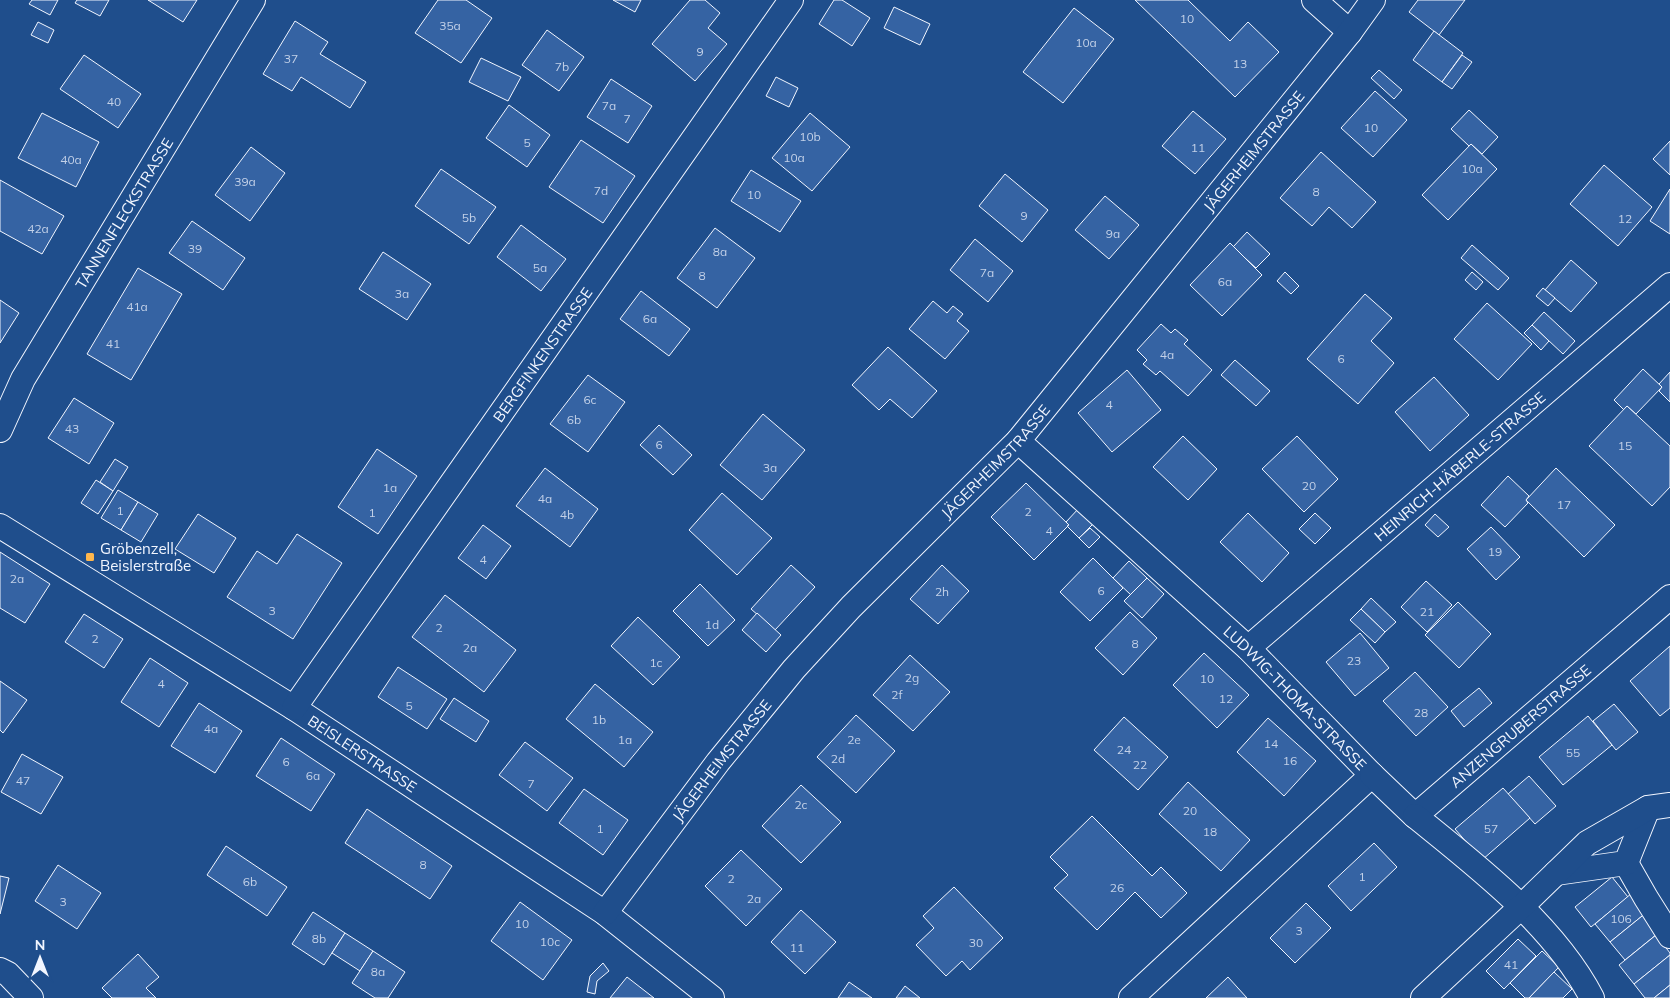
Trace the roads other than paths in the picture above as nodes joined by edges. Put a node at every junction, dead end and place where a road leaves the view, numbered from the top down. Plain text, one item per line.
1 (253, 0) edge
2 (791, 0) edge
3 (1314, 0) edge
4 (1373, 0) edge
5 (1350, 32) junction
6 (1670, 285) edge
7 (0, 430) edge
8 (1018, 440) junction
9 (0, 526) edge
10 (1670, 597) edge
11 (1248, 648) junction
12 (294, 708) junction
13 (1372, 775) junction
14 (1659, 806) edge
15 (1415, 816) junction
16 (1626, 863) junction
17 (1556, 873) junction
18 (1522, 906) junction
19 (605, 913) junction
20 (1670, 936) edge
21 (0, 970) edge
22 (1434, 994) edge
23 (31, 998) edge
24 (712, 998) edge
25 (1131, 998) edge
26 (1592, 998) edge

1 - 7 street, TANNENFLECKSTRASSE
2 - 12 street, BERGFINKENSTRASSE
3 - 5 street
4 - 5 street, JÄGERHEIMSTRASSE
5 - 8 street, JÄGERHEIMSTRASSE
6 - 11 street, HEINRICH-HÄBERLE-STRASSE
8 - 11 street, LUDWIG-THOMA-STRASSE
8 - 19 street, JÄGERHEIMSTRASSE
9 - 12 street, BEISLERSTRASSE
10 - 15 street, ANZENGRUBERSTRASSE
11 - 13 street, LUDWIG-THOMA-STRASSE
12 - 19 street, BEISLERSTRASSE
13 - 15 street
13 - 25 street, LUDWIG-THOMA-STRASSE
14 - 16 street
14 - 17 street
15 - 18 street
16 - 17 street
16 - 20 street
17 - 18 street
18 - 22 street
18 - 26 street
19 - 24 street, BEISLERSTRASSE
21 - 23 street

